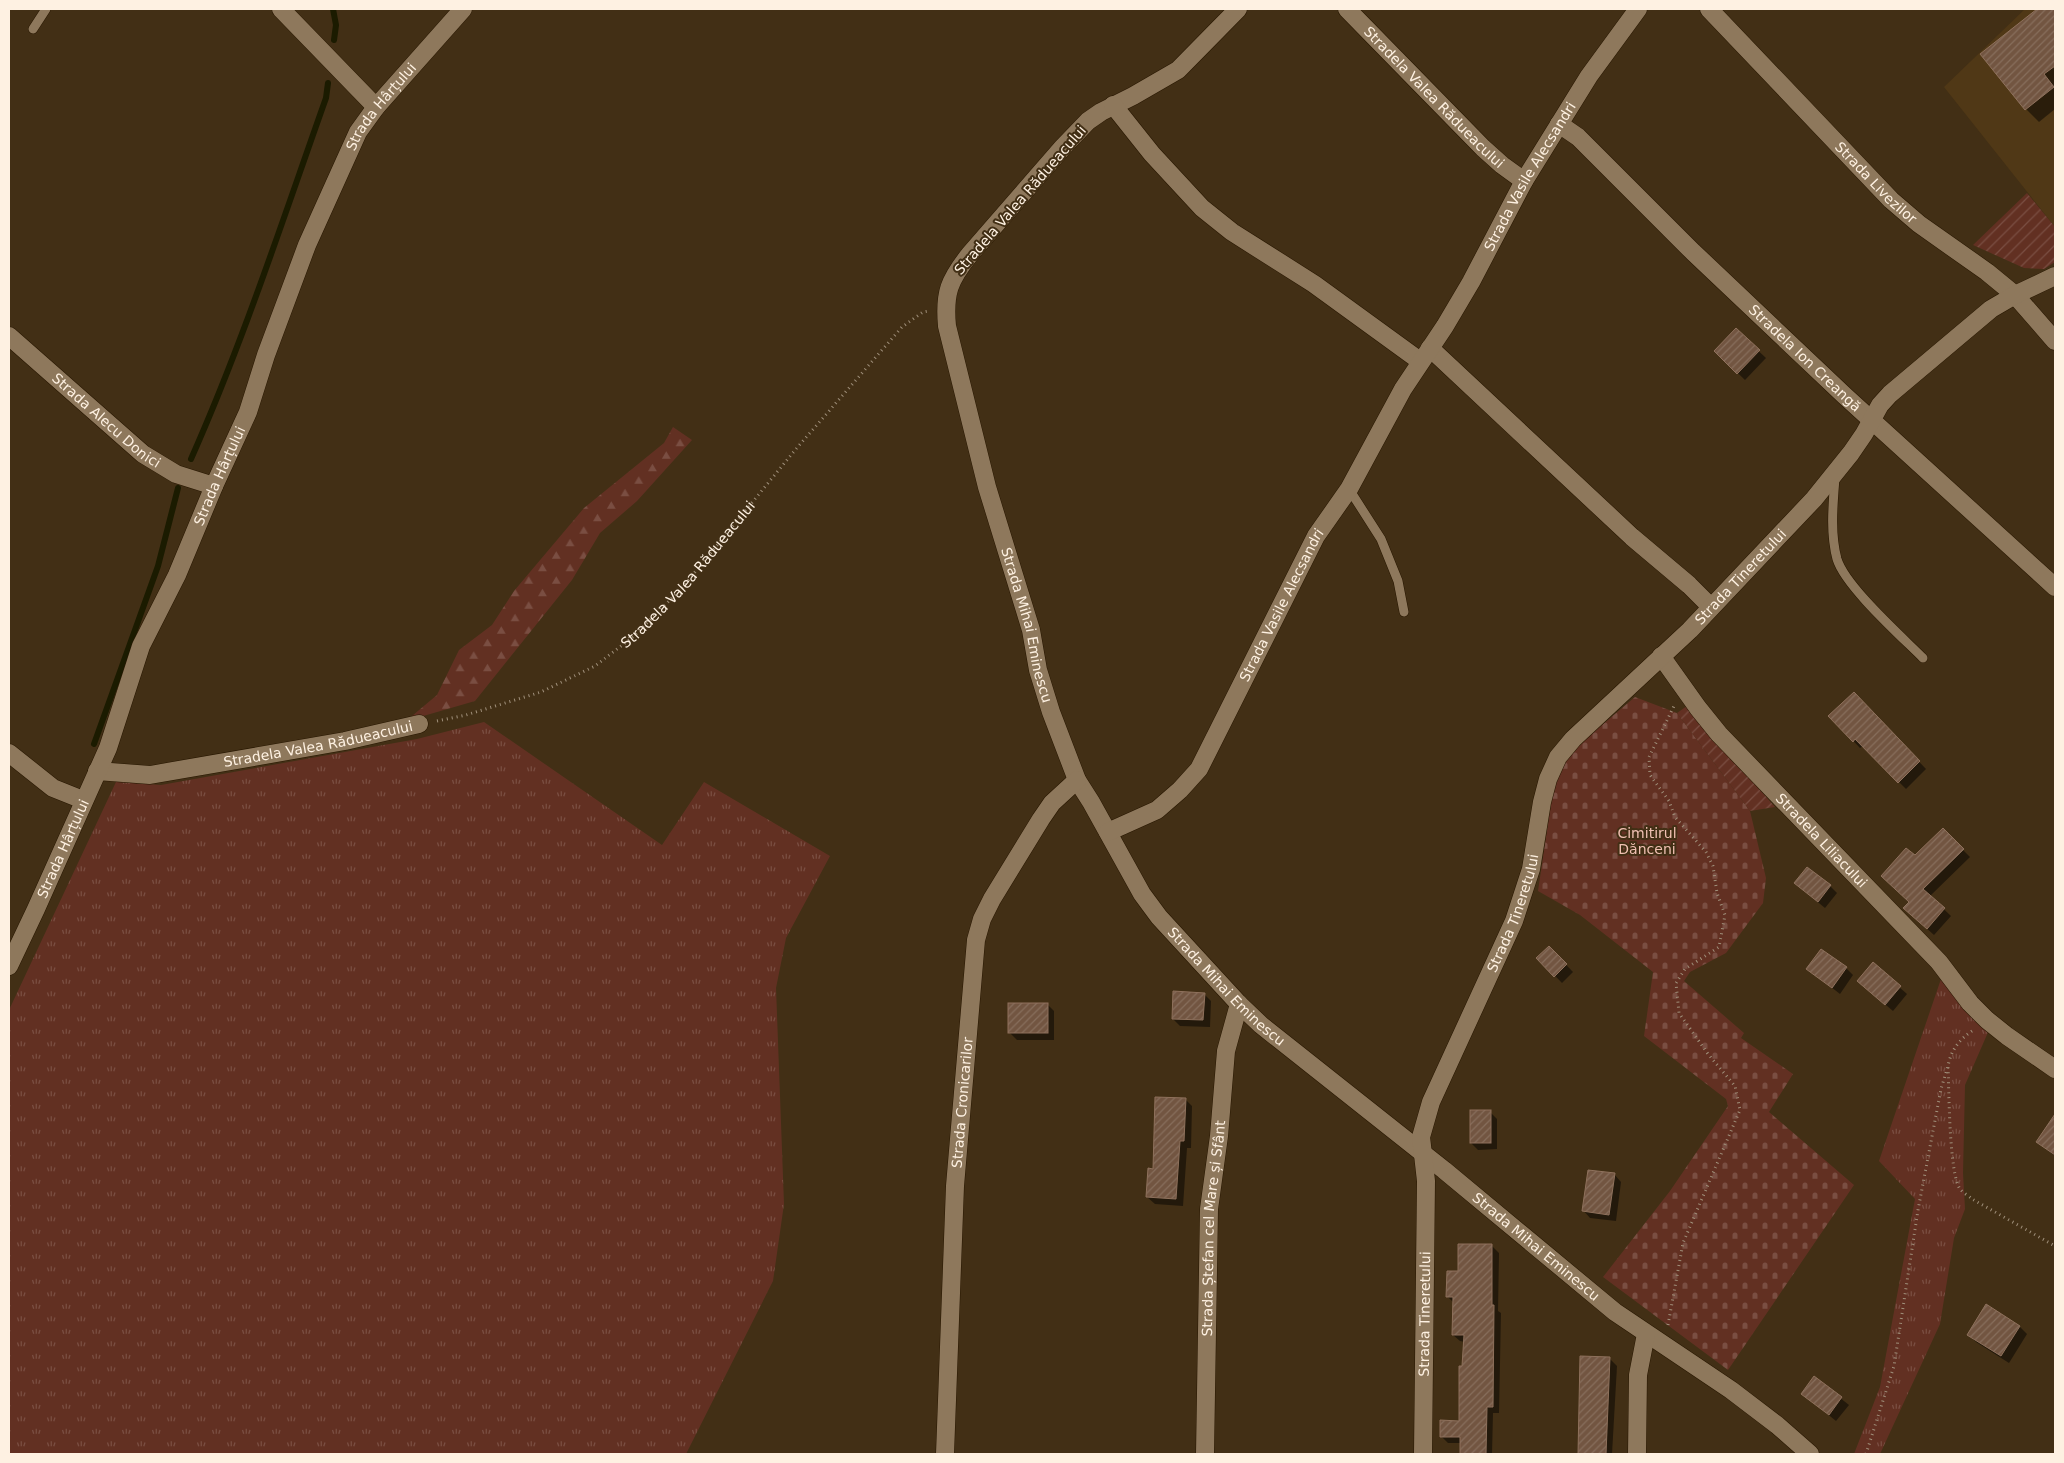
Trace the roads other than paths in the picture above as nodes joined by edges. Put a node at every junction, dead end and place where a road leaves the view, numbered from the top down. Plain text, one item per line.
1 (46, 9) edge
2 (281, 9) edge
3 (463, 9) edge
4 (1238, 9) edge
5 (1347, 9) edge
6 (1638, 9) edge
7 (1709, 9) edge
8 (32, 29) dead end
9 (1113, 105) junction
10 (376, 107) junction
11 (1559, 124) junction
12 (1524, 181) junction
13 (2055, 276) edge
14 (2015, 295) junction
15 (945, 306) joint
16 (9, 336) edge
17 (2055, 341) edge
18 (1425, 355) junction
19 (1871, 420) junction
20 (1835, 473) junction
21 (214, 486) junction
22 (1349, 489) junction
23 (2055, 587) edge
24 (1711, 607) junction
25 (1404, 612) dead end
26 (1661, 656) junction
27 (1923, 658) dead end
28 (419, 724) road end
29 (9, 753) edge
30 (97, 771) junction
31 (1077, 780) junction
32 (83, 800) junction
33 (1108, 832) junction
34 (9, 966) edge
35 (1239, 1004) junction
36 (2055, 1069) edge
37 (1422, 1152) junction
38 (1646, 1334) junction
39 (945, 1454) edge
40 (1205, 1454) edge
41 (1423, 1454) edge
42 (1637, 1454) edge
43 (1810, 1454) edge

1 - 8 lane
2 - 10 street
3 - 10 street, Strada Hârțului
4 - 9 street, Stradela Valea Rădueacului
5 - 12 street, Stradela Valea Rădueacului
6 - 11 street, Strada Vasile Alecsandri
7 - 14 street, Strada Livezilor
9 - 15 street, Stradela Valea Rădueacului
9 - 18 street
10 - 21 street, Strada Hârțului
11 - 12 street, Strada Vasile Alecsandri
11 - 19 street, Stradela Ion Creangă
12 - 18 street, Strada Vasile Alecsandri
13 - 14 street, Strada Tineretului
14 - 17 street, Strada Livezilor
14 - 19 street, Strada Tineretului
15 - 31 street, Strada Mihai Eminescu
16 - 21 street, Strada Alecu Donici
18 - 22 street, Strada Vasile Alecsandri
18 - 24 street
19 - 20 street, Strada Tineretului
19 - 23 street, Stradela Ion Creangă
20 - 24 street, Strada Tineretului
20 - 27 lane
21 - 30 street, Strada Hârțului
22 - 25 lane
22 - 33 street, Strada Vasile Alecsandri
24 - 26 street, Strada Tineretului
26 - 36 street, Stradela Liliacului
26 - 37 street, Strada Tineretului
28 - 30 street, Stradela Valea Rădueacului
29 - 32 street
30 - 32 street, Strada Hârțului
31 - 33 street, Strada Mihai Eminescu
31 - 39 street, Strada Cronicarilor
32 - 34 street, Strada Hârțului
33 - 35 street, Strada Mihai Eminescu
35 - 37 street, Strada Mihai Eminescu
35 - 40 street, Strada Ștefan cel Mare și Sfânt
37 - 38 street, Strada Mihai Eminescu
37 - 41 street, Strada Tineretului
38 - 42 street
38 - 43 street, Strada Mihai Eminescu

